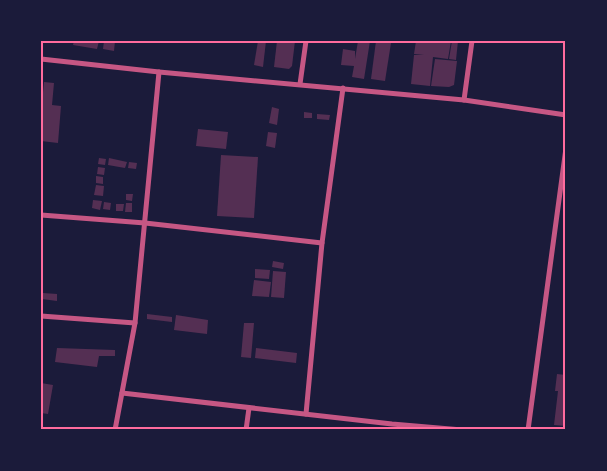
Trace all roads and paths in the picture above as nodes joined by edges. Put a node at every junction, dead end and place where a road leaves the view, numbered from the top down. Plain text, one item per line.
1 (306, 41) edge
2 (472, 41) edge
3 (41, 59) edge
4 (159, 72) junction
5 (300, 84) junction
6 (342, 88) junction
7 (464, 100) junction
8 (566, 115) edge
9 (566, 148) edge
10 (41, 215) edge
11 (145, 223) junction
12 (322, 243) junction
13 (41, 316) edge
14 (135, 323) junction
15 (122, 393) junction
16 (249, 408) junction
17 (306, 414) junction
18 (392, 427) edge
19 (114, 430) edge
20 (246, 430) edge
21 (462, 430) edge
22 (528, 430) edge

1 - 5 street
2 - 7 street
3 - 4 street
4 - 5 street
4 - 11 street
5 - 6 street
6 - 7 street
6 - 12 street
7 - 8 street
9 - 22 street
10 - 11 street
11 - 12 street
11 - 14 street
12 - 17 street
13 - 14 street
14 - 15 street
15 - 16 street
15 - 19 street
16 - 17 street
16 - 20 street
17 - 18 street
18 - 21 street

